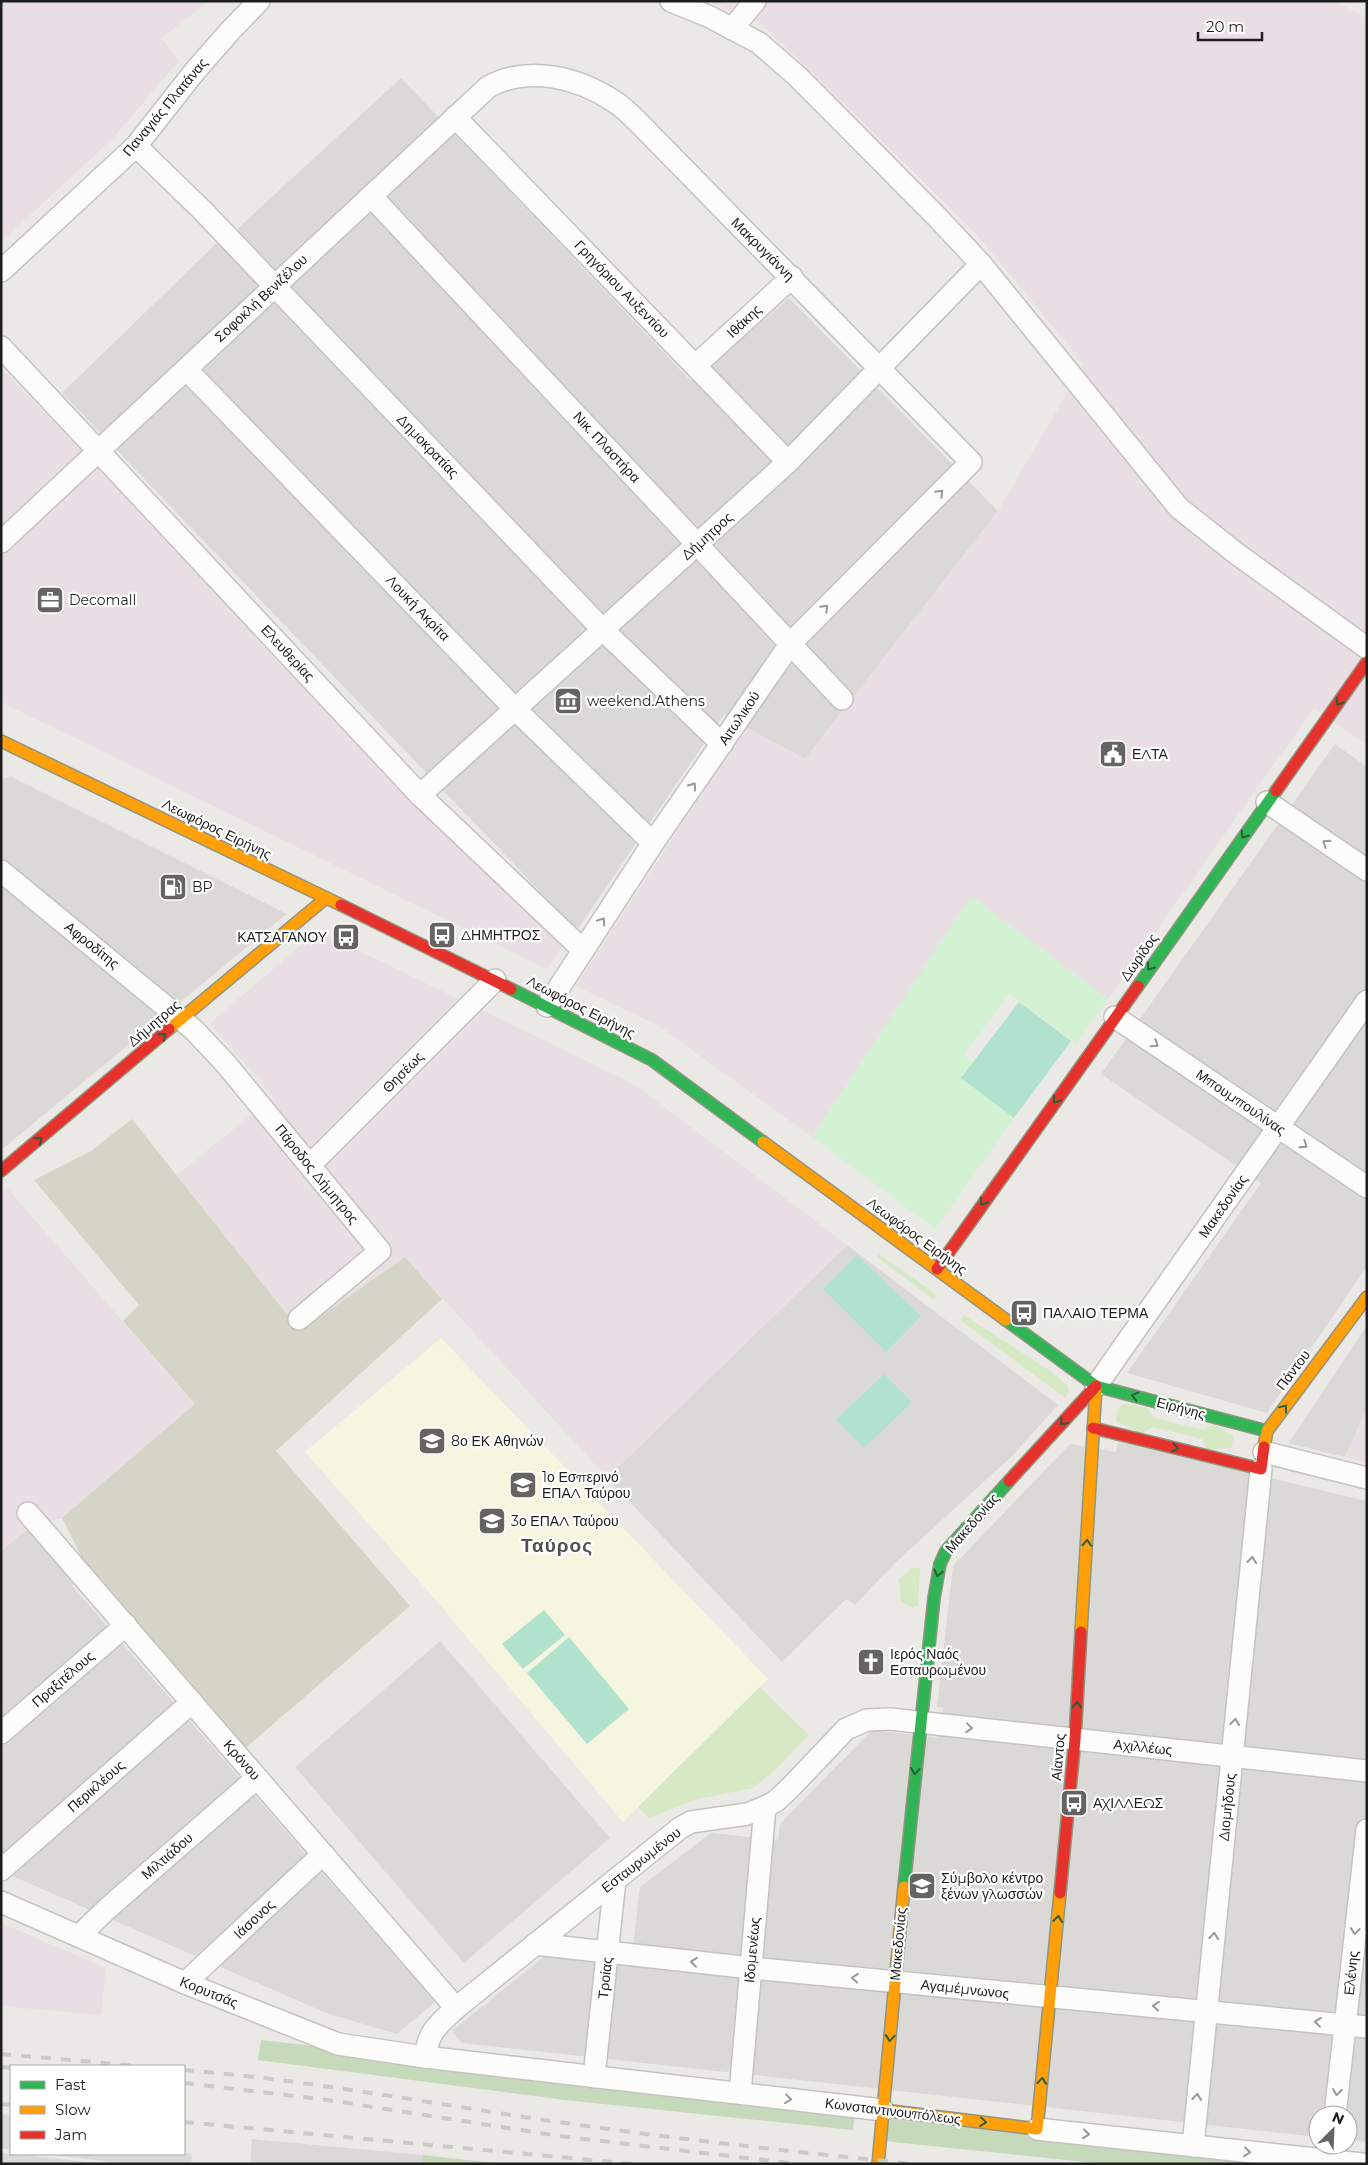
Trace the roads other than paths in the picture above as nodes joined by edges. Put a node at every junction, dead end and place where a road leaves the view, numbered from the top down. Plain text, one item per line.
1 (259, 1) edge
2 (671, 1) edge
3 (755, 1) edge
4 (732, 28) junction
5 (532, 74) joint
6 (455, 117) junction
7 (136, 146) junction
8 (371, 196) junction
9 (981, 264) junction
10 (1, 271) edge
11 (792, 277) junction
12 (275, 286) junction
13 (1, 347) edge
14 (696, 365) junction
15 (880, 368) junction
16 (186, 369) junction
17 (99, 450) junction
18 (788, 462) junction
19 (971, 462) joint
20 (1, 542) edge
21 (698, 544) junction
22 (603, 630) junction
23 (791, 643) junction
24 (1367, 648) edge
25 (1367, 662) edge
26 (842, 700) dead end
27 (515, 709) junction
28 (1, 741) edge
29 (722, 744) junction
30 (420, 795) junction
31 (1267, 802) junction
32 (654, 843) junction
33 (1367, 870) edge
34 (1, 871) edge
35 (326, 898) junction
36 (583, 950) junction
37 (495, 980) junction
38 (1367, 1001) edge
39 (547, 1006) junction
40 (1115, 1017) junction
41 (182, 1020) junction
42 (1278, 1128) junction
43 (310, 1164) junction
44 (1, 1171) edge
45 (1367, 1187) edge
46 (937, 1269) junction
47 (1367, 1296) edge
48 (299, 1319) dead end
49 (1096, 1386) junction
50 (1094, 1428) junction
51 (1267, 1431) junction
52 (1262, 1460) junction
53 (1367, 1478) edge
54 (28, 1513) dead end
55 (126, 1625) junction
56 (192, 1702) junction
57 (920, 1723) junction
58 (1, 1733) edge
59 (1075, 1739) junction
60 (1232, 1756) junction
61 (1367, 1771) edge
62 (257, 1778) junction
63 (765, 1807) junction
64 (1367, 1830) edge
65 (323, 1854) junction
66 (1, 1870) edge
67 (615, 1880) junction
68 (1, 1902) edge
69 (79, 1936) junction
70 (535, 1944) junction
71 (608, 1953) junction
72 (751, 1968) junction
73 (895, 1982) junction
74 (185, 1983) junction
75 (1050, 1997) junction
76 (456, 2008) junction
77 (1206, 2011) junction
78 (1345, 2024) junction
79 (1367, 2026) edge
80 (425, 2057) junction
81 (594, 2077) junction
82 (740, 2093) junction
83 (1336, 2105) edge
84 (883, 2110) junction
85 (1038, 2129) junction
86 (1192, 2146) junction
87 (1308, 2152) edge
88 (1337, 2155) edge
89 (878, 2164) edge
90 (1362, 2164) edge

1 - 7 street, Παναγιάς Πλατάνας
2 - 4 street
3 - 4 street
4 - 9 street
5 - 6 street, Σοφοκλή Βενιζέλου
5 - 11 street, Μακρυγιάννη
6 - 8 street, Σοφοκλή Βενιζέλου
6 - 14 street, Γρηγόριου Αυξεντίου
7 - 10 street, Παναγιάς Πλατάνας
7 - 12 street, Δημοκρατίας
8 - 12 street, Σοφοκλή Βενιζέλου
8 - 21 street, Νικ. Πλαστήρα
9 - 15 street, Δήμητρος
9 - 24 street
11 - 14 street, Ιθάκης
11 - 15 street, Μακρυγιάννη
12 - 16 street, Σοφοκλή Βενιζέλου
12 - 22 street, Δημοκρατίας
13 - 17 street, Ελευθερίας
14 - 18 street, Γρηγόριου Αυξεντίου
15 - 18 street, Δήμητρος
15 - 19 street, Μακρυγιάννη
16 - 17 street, Σοφοκλή Βενιζέλου
16 - 27 street, Λουκή Ακρίτα
17 - 20 street, Σοφοκλή Βενιζέλου
17 - 30 street, Ελευθερίας
18 - 21 street, Δήμητρος
23 -> 19 street, Αιτωλικού
21 - 22 street, Δήμητρος
21 - 23 street, Νικ. Πλαστήρα
22 - 27 street, Δήμητρος
22 - 29 street, Δημοκρατίας
23 - 26 street, Νικ. Πλαστήρα
23 - 29 street, Αιτωλικού
25 -> 31 street, Δωρίδος
27 - 30 street, Δήμητρος
27 - 32 street, Λουκή Ακρίτα
28 - 35 street, Λεωφόρος Ειρήνης
32 -> 29 street, Αιτωλικού
30 - 36 street, Ελευθερίας
33 -> 31 street
31 -> 40 street, Δωρίδος
36 -> 32 street, Αιτωλικού
34 - 41 street, Αφροδίτης
35 - 37 street, Λεωφόρος Ειρήνης
35 - 41 street, Δήμητρας
36 - 39 street, Αιτωλικού
37 - 39 street, Λεωφόρος Ειρήνης
37 - 43 street, Θησέως
38 - 42 street, Μακεδονίας
39 - 46 street, Λεωφόρος Ειρήνης
40 -> 42 street, Μπουμπουλίνας
40 -> 46 street, Δωρίδος
41 - 43 street, Πάροδος Δήμητρος
44 -> 41 street, Δήμητρας
42 -> 45 street, Μπουμπουλίνας
42 - 49 street, Μακεδονίας
43 - 48 street, Πάροδος Δήμητρος
46 - 49 street, Λεωφόρος Ειρήνης
51 -> 47 street, Πάντου
49 - 50 street, Αίαντος
51 -> 49 street, Ειρήνης
49 -> 57 street, Μακεδονίας
50 -> 52 street
59 -> 50 street, Αίαντος
51 - 52 street, Πάντου
52 - 53 street
60 -> 52 street, Διομήδους
54 - 55 street, Κρόνου
55 - 56 street, Κρόνου
55 - 58 street, Πραξιτέλους
56 - 62 street, Κρόνου
56 - 66 street, Περικλέους
57 -> 59 street, Αχιλλέως
57 - 63 street, Εσταυρωμένου
57 -> 73 street, Μακεδονίας
59 - 60 street, Αχιλλέως
75 -> 59 street, Αίαντος
60 - 61 street, Αχιλλέως
77 -> 60 street, Διομήδους
62 - 65 street, Κρόνου
62 - 69 street, Μιλτιάδου
63 - 67 street, Εσταυρωμένου
63 - 72 street, Ιδομενέως
64 -> 78 street, Ελένης
65 - 74 street, Ιάσονος
65 - 76 street, Κρόνου
67 - 70 street, Εσταυρωμένου
67 - 71 street, Τροίας
68 - 69 street, Κορυτσάς
69 - 74 street, Κορυτσάς
70 - 71 street, Αγαμέμνωνος
70 - 76 street, Εσταυρωμένου
72 -> 71 street, Αγαμέμνωνος
71 - 81 street, Τροίας
73 -> 72 street, Αγαμέμνωνος
72 - 82 street, Ιδομενέως
73 - 75 street, Αγαμέμνωνος
73 -> 84 street, Μακεδονίας
74 - 80 street, Κορυτσάς
77 -> 75 street, Αγαμέμνωνος
85 -> 75 street, Αίαντος
76 - 80 street, Εσταυρωμένου
78 -> 77 street, Αγαμέμνωνος
86 -> 77 street, Διομήδους
78 - 79 street, Αγαμέμνωνος
78 -> 83 street, Ελένης
80 - 81 street, Κωνσταντινουπόλεως
81 - 82 street, Κωνσταντινουπόλεως
82 -> 84 street, Κωνσταντινουπόλεως
84 -> 85 street, Κωνσταντινουπόλεως
84 - 89 street, Μακεδονίας
85 -> 86 street, Κωνσταντινουπόλεως
86 -> 87 street, Κωνσταντινουπόλεως
88 - 90 street, Κωνσταντινουπόλεως

